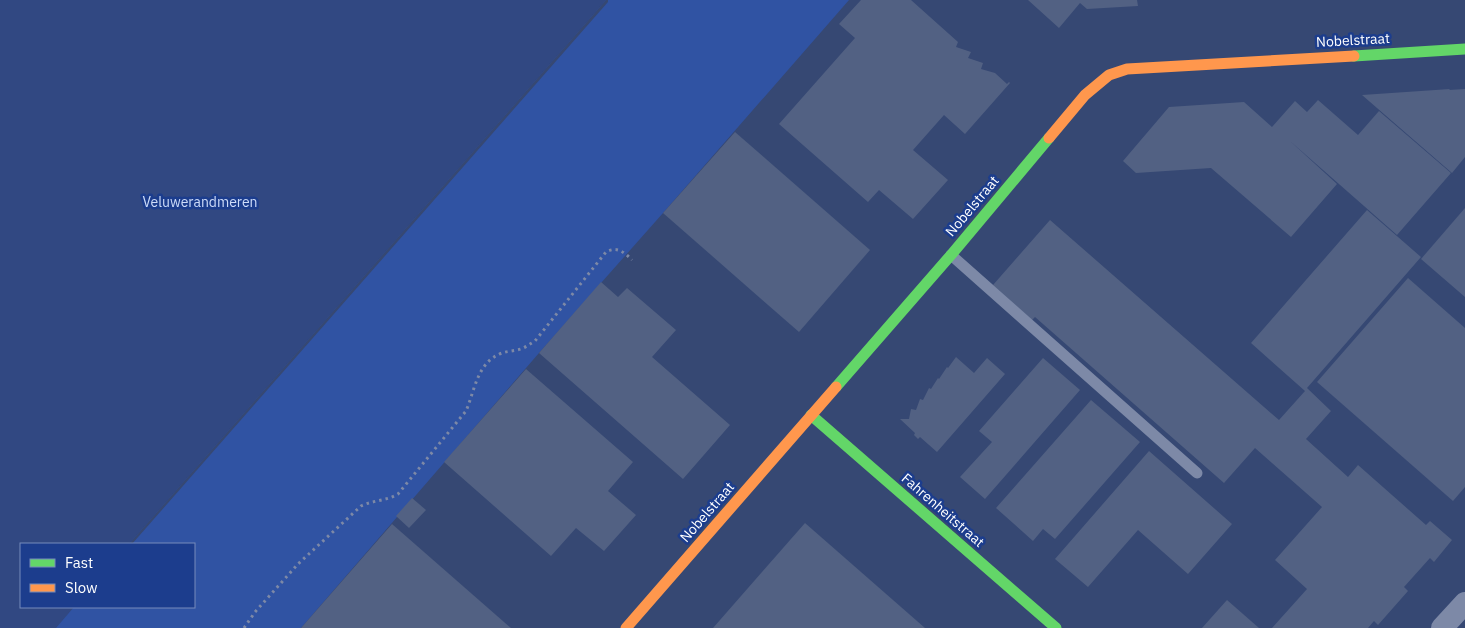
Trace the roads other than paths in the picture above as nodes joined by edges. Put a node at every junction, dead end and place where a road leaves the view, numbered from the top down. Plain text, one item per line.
1 (1465, 49) edge
2 (951, 255) junction
3 (811, 415) junction
4 (1197, 473) dead end
5 (1465, 603) edge
6 (626, 628) edge
7 (1056, 628) edge
8 (1442, 628) edge

1 - 2 street, Nobelstraat
2 - 3 street, Nobelstraat
2 - 4 lane
3 - 6 street, Nobelstraat
3 - 7 street, Fahrenheitstraat
5 - 8 street

